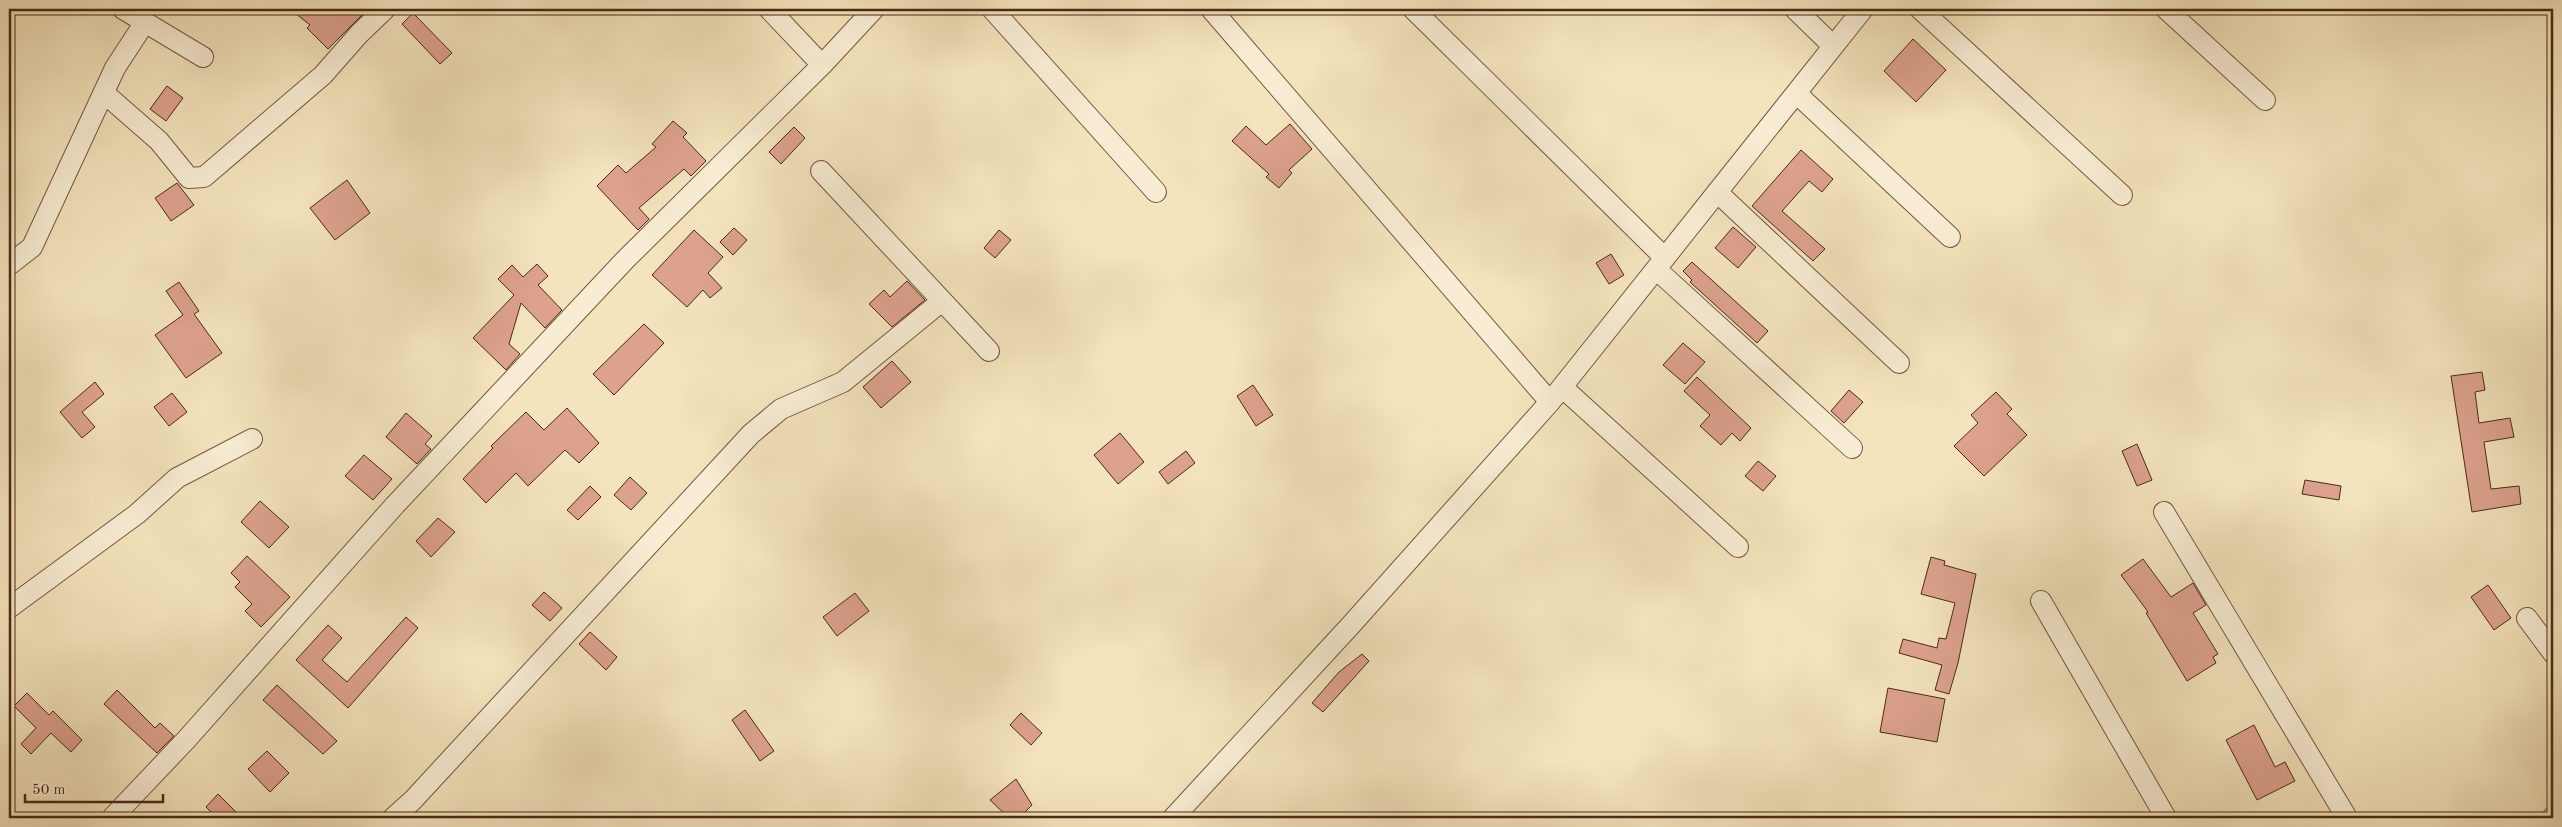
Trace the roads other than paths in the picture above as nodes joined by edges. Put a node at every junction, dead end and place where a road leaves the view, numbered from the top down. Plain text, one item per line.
1 (123, 9) edge
2 (386, 9) edge
3 (769, 9) edge
4 (874, 9) edge
5 (992, 9) edge
6 (1211, 9) edge
7 (1413, 9) edge
8 (1795, 9) edge
9 (1863, 9) edge
10 (1920, 9) edge
11 (2166, 9) edge
12 (145, 22) junction
13 (1833, 46) junction
14 (203, 57) dead end
15 (822, 65) junction
16 (104, 93) junction
17 (1796, 93) junction
18 (2265, 100) dead end
19 (821, 171) dead end
20 (1156, 192) dead end
21 (1717, 192) junction
22 (2122, 195) dead end
23 (1950, 237) dead end
24 (1660, 264) junction
25 (9, 265) edge
26 (942, 301) junction
27 (989, 351) dead end
28 (1899, 363) dead end
29 (1556, 395) junction
30 (252, 440) dead end
31 (1852, 448) dead end
32 (2164, 512) dead end
33 (1738, 547) dead end
34 (2040, 601) dead end
35 (9, 608) edge
36 (2526, 618) dead end
37 (2553, 653) edge
38 (112, 818) edge
39 (392, 818) edge
40 (1173, 818) edge
41 (2166, 818) edge
42 (2347, 818) edge

1 - 12 street
2 - 16 street
3 - 15 street
4 - 15 street
5 - 20 street
6 - 29 street
7 - 24 street
8 - 13 street
9 - 13 street
10 - 22 street
11 - 18 street
12 - 14 street
12 - 16 street
13 - 17 street
15 - 38 street
16 - 25 street
17 - 21 street
17 - 23 street
19 - 26 street
21 - 24 street
21 - 28 street
24 - 29 street
24 - 31 street
26 - 27 street
26 - 39 street
29 - 33 street
29 - 40 street
30 - 35 street
32 - 42 street
34 - 41 street
36 - 37 street

